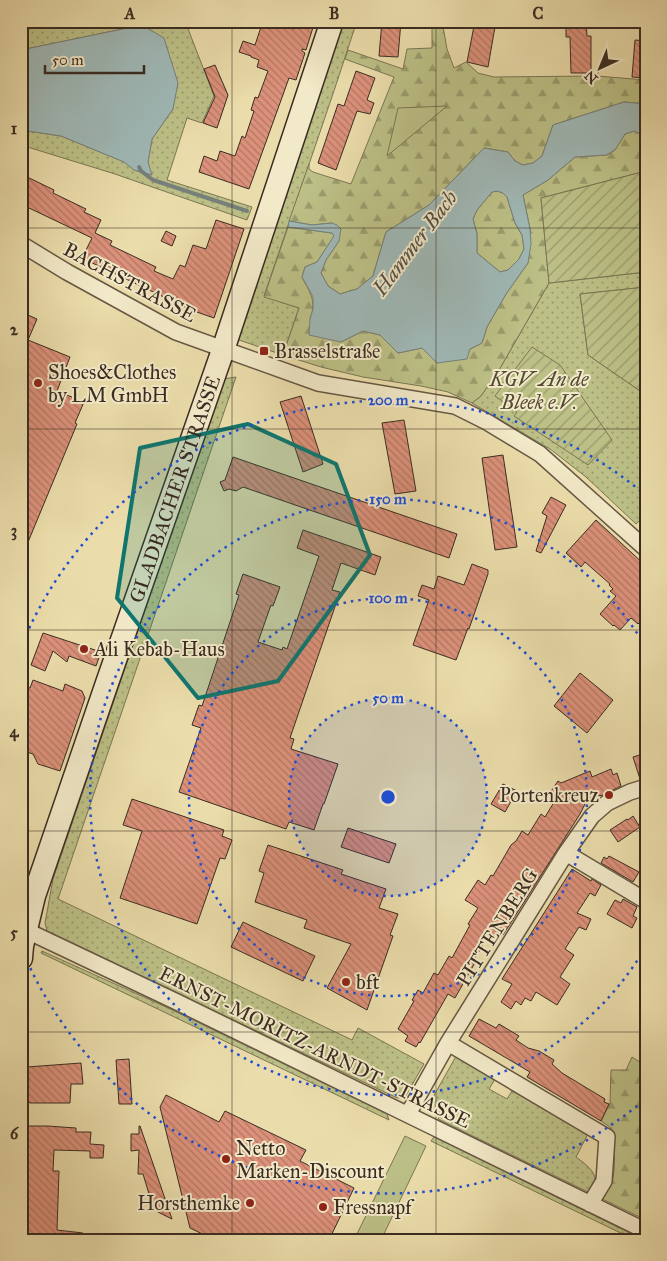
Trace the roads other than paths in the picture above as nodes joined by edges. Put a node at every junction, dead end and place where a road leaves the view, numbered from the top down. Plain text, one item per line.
1 (26, 21) edge
2 (332, 21) edge
3 (21, 23) edge
4 (21, 244) edge
5 (223, 350) junction
6 (646, 549) edge
7 (646, 787) edge
8 (566, 853) junction
9 (646, 901) edge
10 (24, 929) edge
11 (21, 958) edge
12 (448, 1043) junction
13 (408, 1114) junction
14 (590, 1204) junction
15 (646, 1231) edge

1 - 3 street
2 - 5 main road, GLADBACHER STRASSE
4 - 5 street, BACHSTRASSE
5 - 6 street
5 - 10 main road, GLADBACHER STRASSE
7 - 8 street, PITTENBERG
8 - 9 street
8 - 12 street, PITTENBERG
10 - 11 main road, GLADBACHER STRASSE
10 - 13 street, ERNST-MORITZ-ARNDT-STRASSE
12 - 13 street, PITTENBERG
12 - 14 street
13 - 14 street, ERNST-MORITZ-ARNDT-STRASSE
14 - 15 street, ERNST-MORITZ-ARNDT-STRASSE

